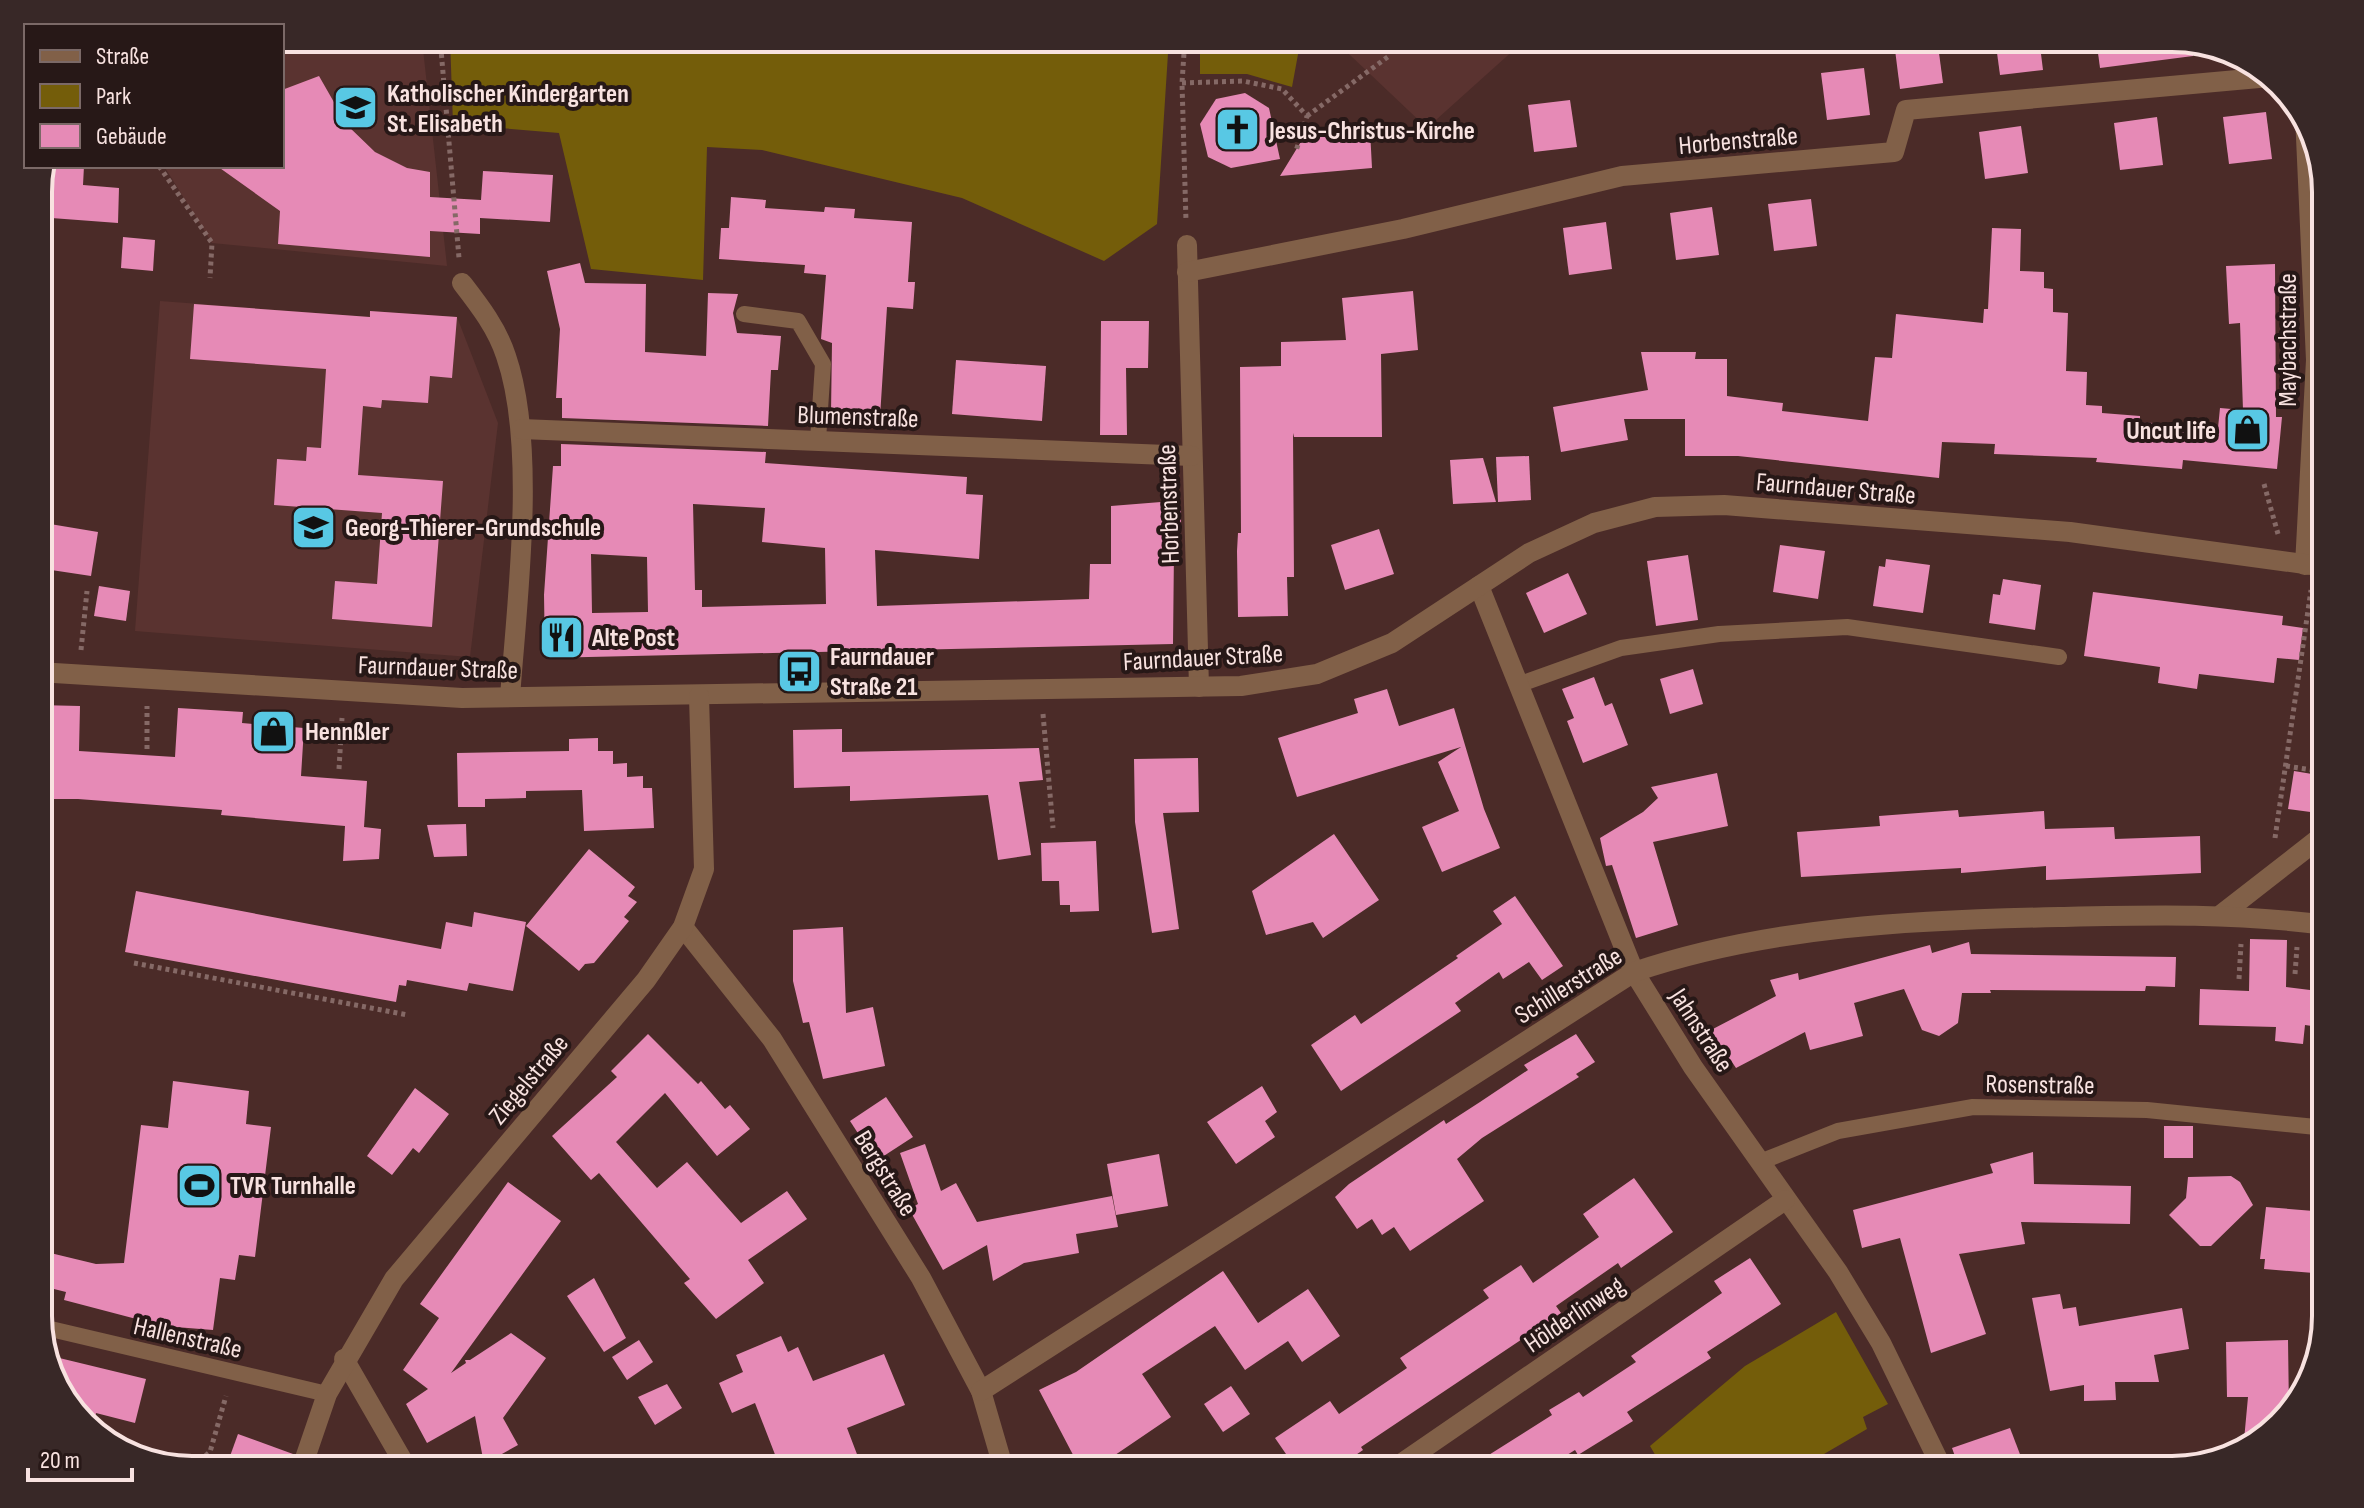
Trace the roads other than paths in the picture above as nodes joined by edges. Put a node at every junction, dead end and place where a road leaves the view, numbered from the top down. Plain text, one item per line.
1 (2253, 79) edge
2 (2308, 160) edge
3 (2312, 222) edge
4 (1187, 245) road end
5 (1187, 272) junction
6 (462, 283) road end
7 (744, 314) dead end
8 (521, 429) junction
9 (2312, 430) edge
10 (818, 440) junction
11 (1192, 456) junction
12 (2295, 563) junction
13 (2312, 565) edge
14 (1479, 586) junction
15 (2059, 657) dead end
16 (52, 673) edge
17 (1518, 685) junction
18 (1199, 687) junction
19 (699, 696) junction
20 (510, 697) junction
21 (2312, 845) edge
22 (2222, 914) junction
23 (2312, 924) edge
24 (683, 927) junction
25 (1634, 972) junction
26 (2312, 1127) edge
27 (1760, 1162) junction
28 (1785, 1200) junction
29 (52, 1329) edge
30 (344, 1359) junction
31 (981, 1391) junction
32 (327, 1394) junction
33 (306, 1456) edge
34 (400, 1456) edge
35 (1000, 1456) edge
36 (1412, 1456) edge
37 (1936, 1456) edge

1 - 5 street, Horbenstraße
2 - 3 street, Maybachstraße
4 - 5 street, Horbenstraße
5 - 11 street, Horbenstraße
6 - 8 street
7 - 10 lane
8 - 10 street, Blumenstraße
8 - 20 street
9 - 12 street, Maybachstraße
10 - 11 street, Blumenstraße
11 - 18 street, Horbenstraße
12 - 13 street, Faurndauer Straße
12 - 14 street, Faurndauer Straße
14 - 17 street, Jahnstraße
14 - 18 street, Faurndauer Straße
15 - 17 lane
16 - 20 street, Faurndauer Straße
17 - 25 street, Jahnstraße
18 - 19 street, Faurndauer Straße
19 - 20 street, Faurndauer Straße
19 - 24 street, Ziegelstraße
21 - 22 street
22 - 23 street, Schillerstraße
22 - 25 street, Schillerstraße
24 - 30 street, Ziegelstraße
24 - 31 street, Bergstraße
25 - 27 street, Jahnstraße
25 - 31 street, Schillerstraße
26 - 27 lane, Rosenstraße
27 - 28 street, Jahnstraße
28 - 36 street, Hölderlinweg
28 - 37 street, Jahnstraße
29 - 32 lane, Hallenstraße
30 - 32 street, Ziegelstraße
30 - 34 street
31 - 35 street, Bergstraße
32 - 33 street, Ziegelstraße

